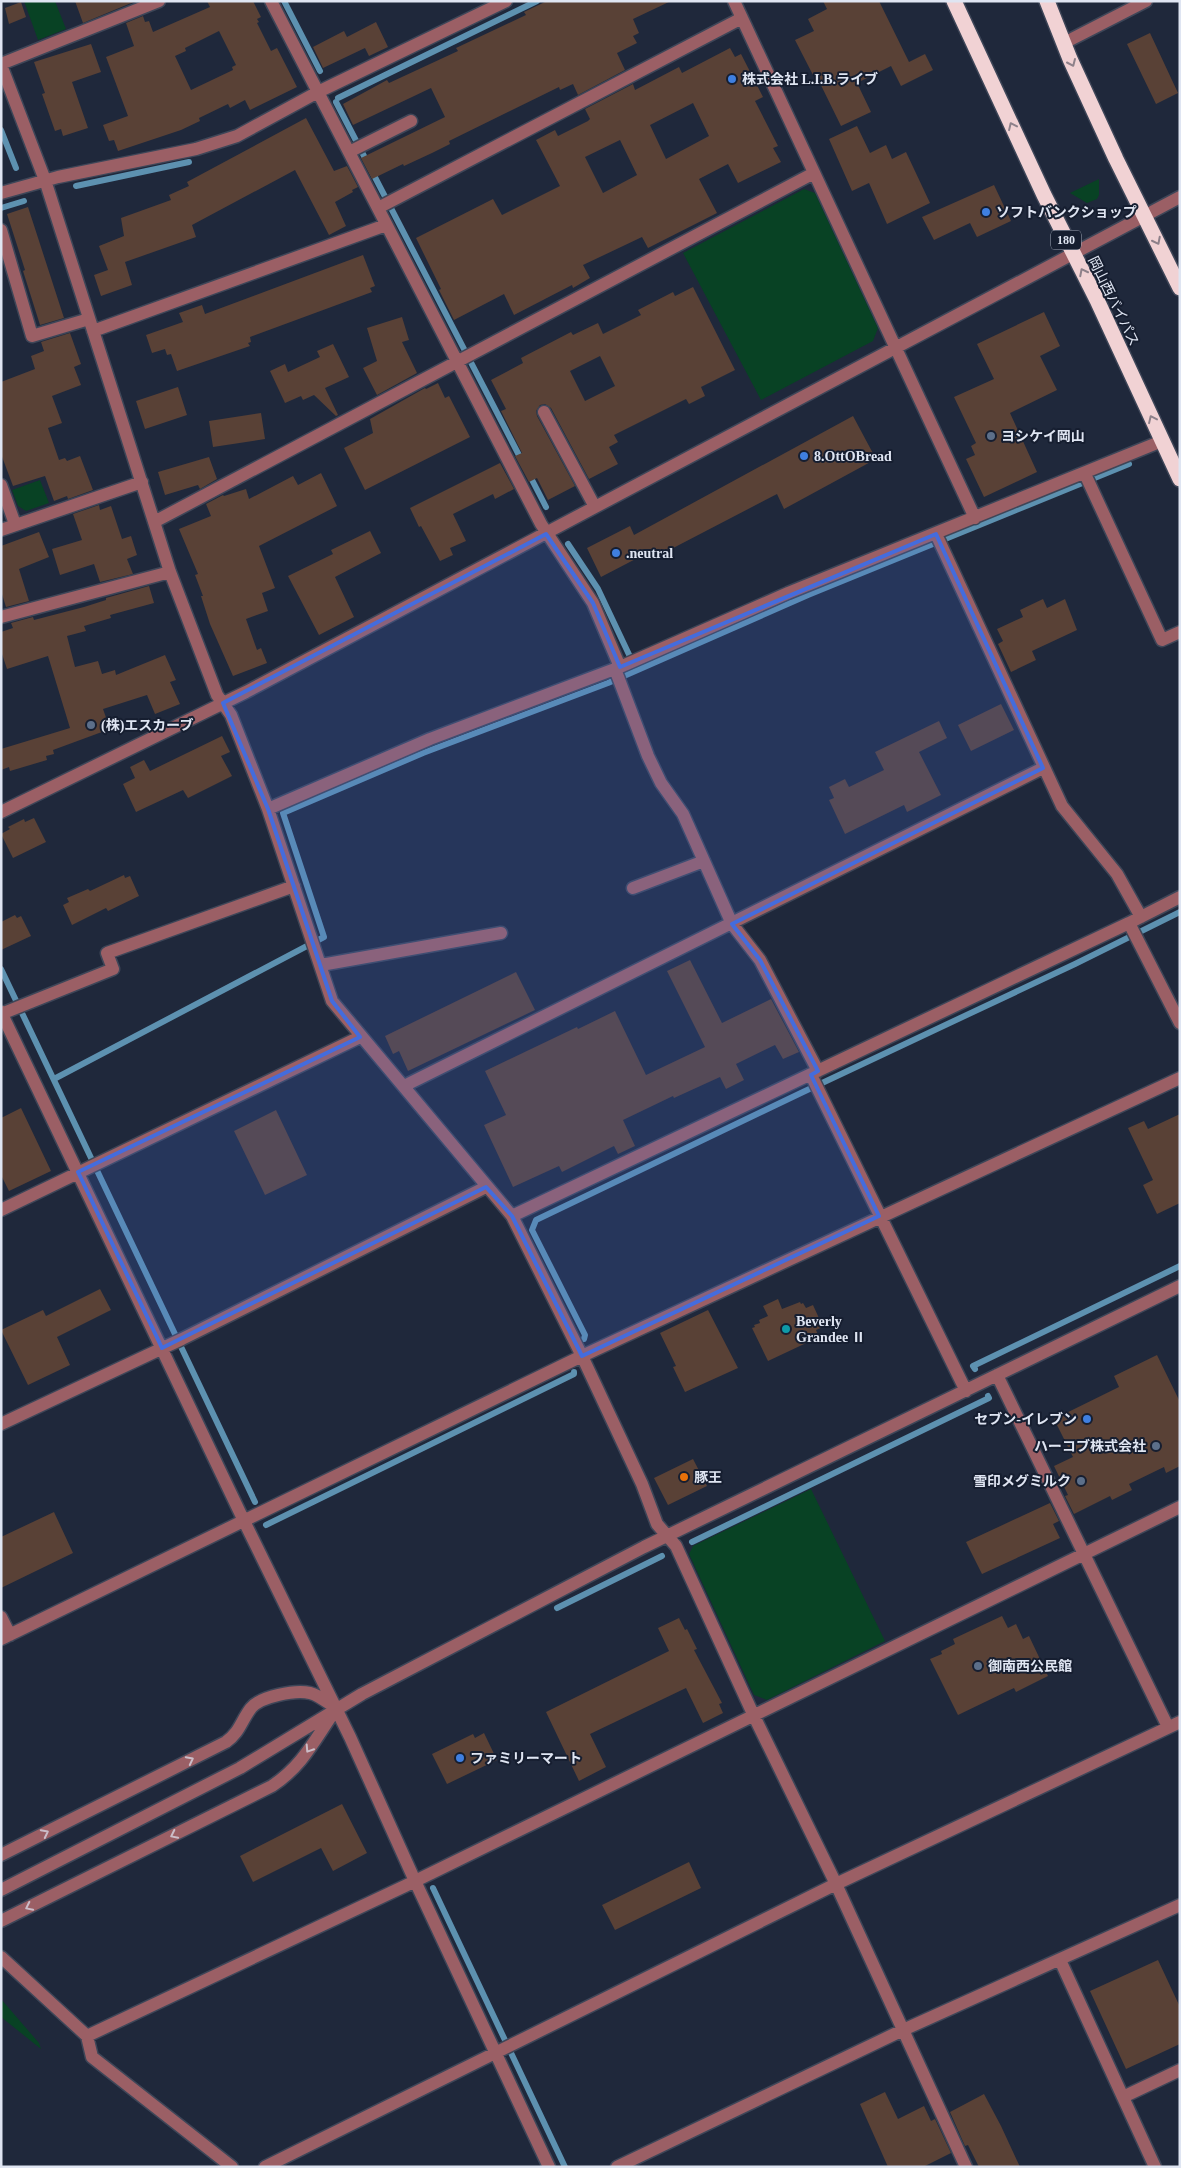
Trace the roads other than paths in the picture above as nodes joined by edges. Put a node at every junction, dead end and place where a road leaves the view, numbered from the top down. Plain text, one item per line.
1 (159, 1) edge
2 (272, 1) edge
3 (506, 1) edge
4 (734, 1) edge
5 (954, 1) edge
6 (1048, 1) edge
7 (1146, 1) edge
8 (742, 18) junction
9 (1064, 43) junction
10 (1, 64) edge
11 (318, 92) junction
12 (411, 121) dead end
13 (355, 149) junction
14 (814, 172) junction
15 (45, 180) junction
16 (1, 192) edge
17 (1180, 196) edge
18 (385, 204) junction
19 (1144, 215) junction
20 (386, 225) junction
21 (1, 230) edge
22 (1073, 253) junction
23 (1180, 288) edge
24 (91, 325) junction
25 (895, 346) junction
26 (465, 359) junction
27 (544, 412) dead end
28 (1162, 440) junction
29 (1180, 479) edge
30 (1088, 480) junction
31 (142, 482) junction
32 (1, 485) edge
33 (595, 507) junction
34 (975, 518) junction
35 (154, 522) junction
36 (15, 524) junction
37 (1, 530) edge
38 (546, 534) junction
39 (938, 540) junction
40 (170, 572) junction
41 (1, 617) edge
42 (1180, 632) edge
43 (623, 669) junction
44 (223, 703) junction
45 (1043, 768) junction
46 (268, 809) junction
47 (1, 812) edge
48 (704, 862) junction
49 (294, 886) junction
50 (633, 888) dead end
51 (1180, 897) edge
52 (1141, 917) junction
53 (732, 924) junction
54 (1132, 931) junction
55 (501, 933) dead end
56 (320, 966) junction
57 (8, 1010) edge
58 (1180, 1023) edge
59 (360, 1037) junction
60 (1180, 1078) edge
61 (815, 1080) junction
62 (404, 1086) junction
63 (78, 1172) junction
64 (486, 1187) junction
65 (1, 1210) edge
66 (512, 1216) junction
67 (879, 1216) junction
68 (1180, 1286) edge
69 (162, 1348) junction
70 (582, 1356) junction
71 (997, 1375) junction
72 (966, 1390) junction
73 (1, 1424) edge
74 (1180, 1507) edge
75 (244, 1520) junction
76 (667, 1535) junction
77 (1083, 1555) junction
78 (1, 1617) edge
79 (6, 1637) edge
80 (336, 1709) junction
81 (754, 1714) junction
82 (1176, 1725) edge
83 (1, 1855) edge
84 (415, 1881) junction
85 (836, 1884) junction
86 (1, 1890) edge
87 (1180, 1905) edge
88 (1, 1921) edge
89 (1, 1957) edge
90 (1060, 1960) junction
91 (903, 2030) junction
92 (87, 2036) junction
93 (503, 2049) junction
94 (1180, 2070) edge
95 (1123, 2097) junction
96 (232, 2167) edge
97 (265, 2167) edge
98 (549, 2167) edge
99 (617, 2167) edge
100 (966, 2167) edge
101 (1155, 2167) edge

1 - 10 street
2 - 11 street
3 - 11 street
4 - 8 street
22 -> 5 highway, 岡山西バイパス / 180
6 - 9 highway
7 - 9 street
8 - 14 street
8 - 18 street
9 -> 19 highway
10 - 15 street
11 - 13 street
11 - 15 street
12 - 13 street
13 - 18 street
14 - 25 street
14 - 26 street
15 - 16 street
15 - 24 street
17 - 19 street
18 - 20 street
19 - 22 street
19 -> 23 highway
20 - 24 street
20 - 26 street
21 - 24 street
22 - 25 street
28 -> 22 highway, 岡山西バイパス / 180
24 - 31 street
25 - 33 street
25 - 34 street
26 - 35 street
26 - 38 street
27 - 33 street
28 - 29 highway, 岡山西バイパス / 180
28 - 30 street
30 - 34 street
30 - 42 street
31 - 35 street
31 - 36 street
32 - 36 street
33 - 38 street
34 - 39 street
35 - 40 street
36 - 37 street
38 - 43 street
38 - 44 street
39 - 43 street
39 - 45 street
40 - 41 street
40 - 44 street
43 - 46 street
43 - 48 street
44 - 46 street
44 - 47 street
45 - 52 street
45 - 53 street
46 - 49 street
48 - 50 street
48 - 53 street
49 - 56 street
49 - 57 street
51 - 52 street
52 - 54 street
53 - 61 street
53 - 62 street
54 - 58 street
54 - 61 street
55 - 56 street
56 - 59 street
57 - 63 street
59 - 62 street
59 - 63 street
60 - 67 street
61 - 66 street
61 - 67 street
62 - 64 street
63 - 65 street
63 - 69 street
64 - 66 street
64 - 69 street
66 - 70 street
67 - 70 street
67 - 72 street
68 - 71 street
69 - 73 street
69 - 75 street
70 - 75 street
70 - 76 street
71 - 72 street
71 - 77 street
72 - 76 street
74 - 77 street
75 - 79 street
75 - 80 street
76 - 80 street
76 - 81 street
77 - 81 street
77 - 82 street
78 - 79 street
83 -> 80 street
80 - 84 street
80 - 86 street
80 -> 88 street
81 - 84 street
81 - 85 street
82 - 85 street
84 - 92 street
84 - 93 street
85 - 91 street
85 - 93 street
87 - 90 street
89 - 92 street
90 - 91 street
90 - 95 street
91 - 99 street
91 - 100 street
92 - 96 street
93 - 97 street
93 - 98 street
94 - 95 street
95 - 101 street

